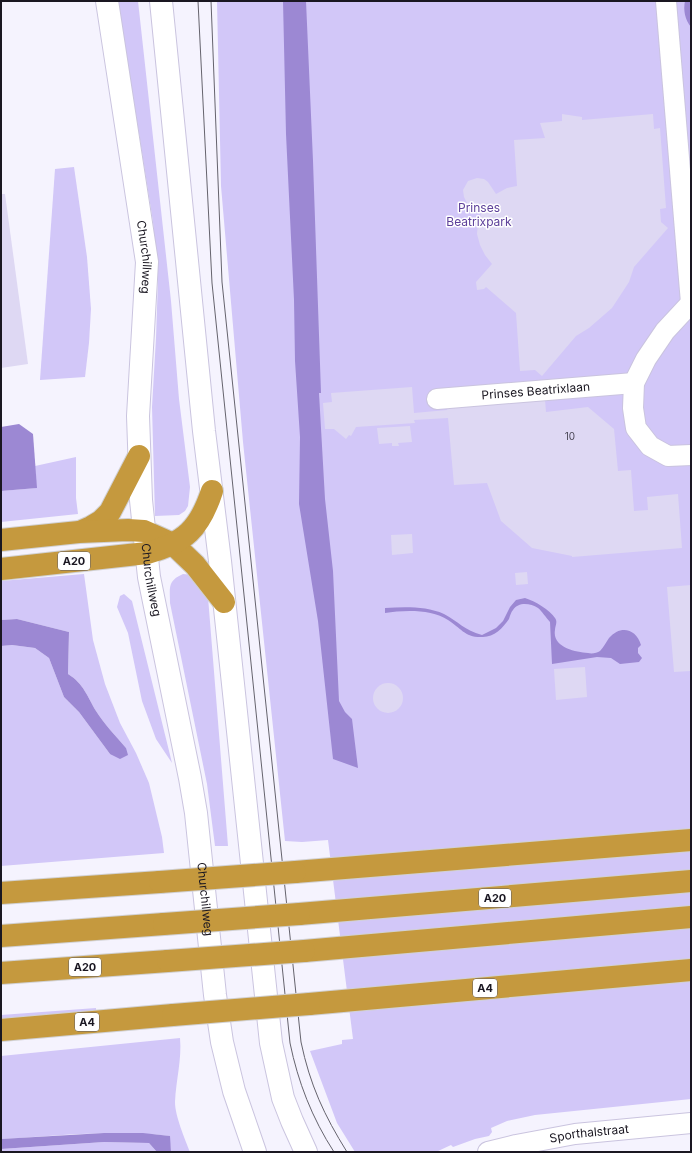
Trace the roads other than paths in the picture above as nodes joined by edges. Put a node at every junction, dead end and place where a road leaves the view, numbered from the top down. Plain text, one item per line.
1 (106, 1) edge
2 (161, 1) edge
3 (666, 1) edge
4 (691, 303) edge
5 (634, 383) junction
6 (437, 398) dead end
7 (691, 455) edge
8 (139, 456) junction
9 (212, 490) junction
10 (79, 532) junction
11 (144, 532) junction
12 (1, 540) edge
13 (173, 544) junction
14 (147, 553) junction
15 (1, 569) edge
16 (224, 602) junction
17 (691, 840) edge
18 (691, 881) edge
19 (1, 893) edge
20 (691, 917) edge
21 (1, 936) edge
22 (691, 970) edge
23 (1, 973) edge
24 (1, 1030) edge
25 (691, 1123) edge
26 (255, 1152) edge
27 (306, 1152) edge
28 (488, 1152) edge

1 - 8 main road, Churchillweg
2 - 9 main road
3 - 4 street
4 - 5 street
5 - 6 street, Prinses Beatrixlaan
5 - 7 street
8 - 10 highway
8 - 11 main road, Churchillweg
9 - 13 highway
9 - 16 main road
10 - 11 highway, A20
10 - 12 highway, A20
11 - 13 highway
11 - 14 main road, Churchillweg
13 - 14 highway
13 - 16 highway
14 - 15 highway, A20
14 - 26 main road, Churchillweg
16 - 27 main road
17 - 19 highway, bridge
18 - 21 highway, A20, bridge
20 - 23 highway, A20, bridge
22 - 24 highway, A4, bridge
25 - 28 street, Sporthalstraat

